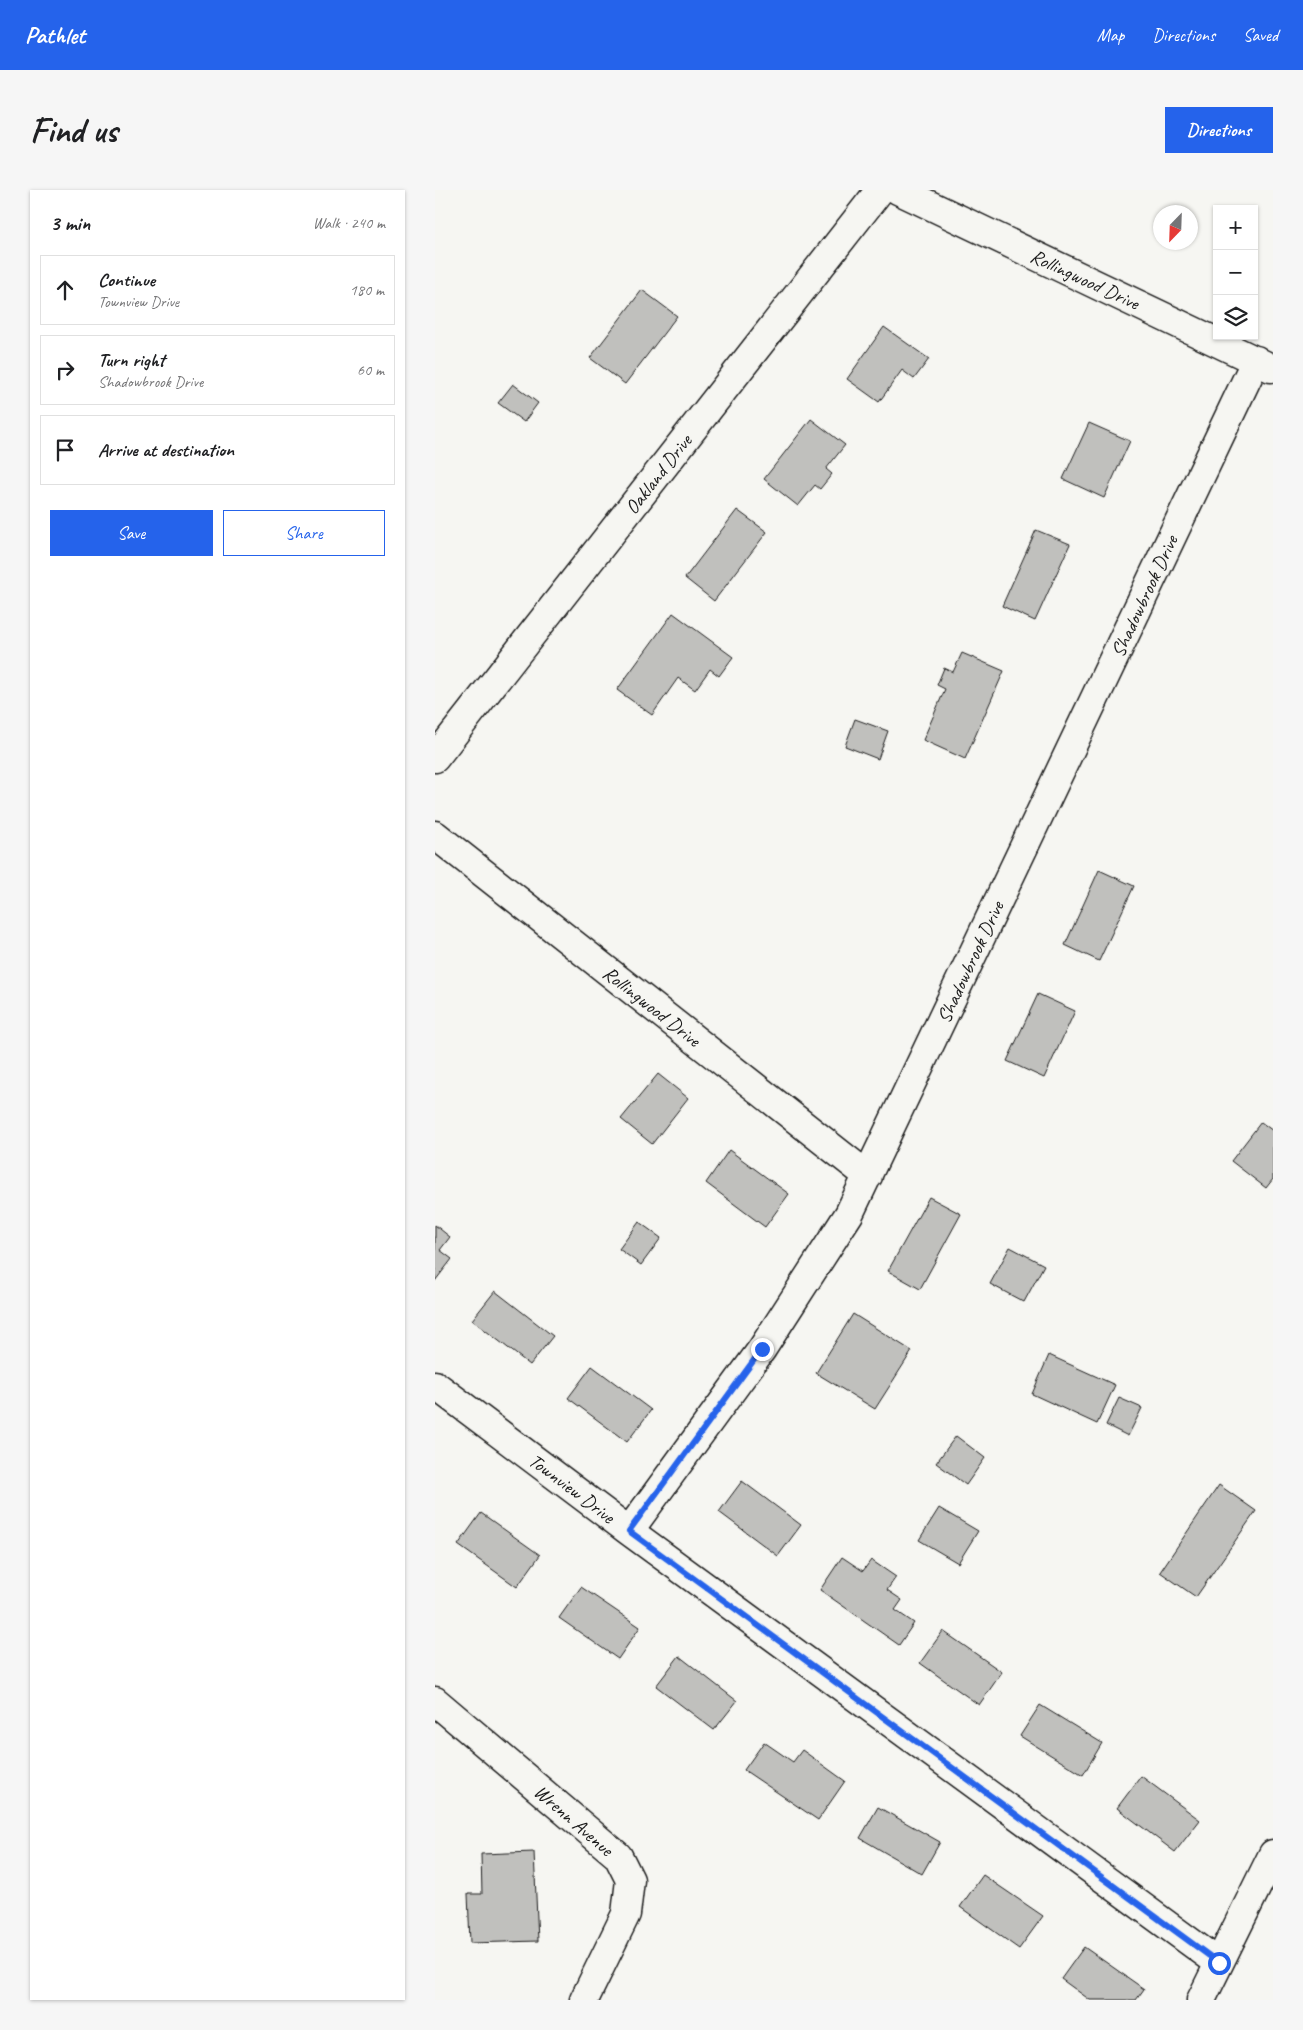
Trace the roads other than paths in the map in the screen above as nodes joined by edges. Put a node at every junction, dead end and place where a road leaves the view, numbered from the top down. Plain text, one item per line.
1 (880, 190) edge
2 (898, 190) edge
3 (1264, 364) edge
4 (435, 758) edge
5 (435, 836) edge
6 (868, 1176) junction
7 (435, 1385) edge
8 (629, 1531) junction
9 (435, 1701) edge
10 (1273, 1854) edge
11 (1219, 1963) junction
12 (584, 2000) edge
13 (1201, 2000) edge

1 - 4 street, Oakland Drive
2 - 3 street, Rollingwood Drive
3 - 6 street, Shadowbrook Drive
5 - 6 street, Rollingwood Drive
6 - 8 street, Shadowbrook Drive
7 - 8 street, Townview Drive
8 - 11 street, Townview Drive
9 - 12 street, Wrenn Avenue
10 - 11 street
11 - 13 street

